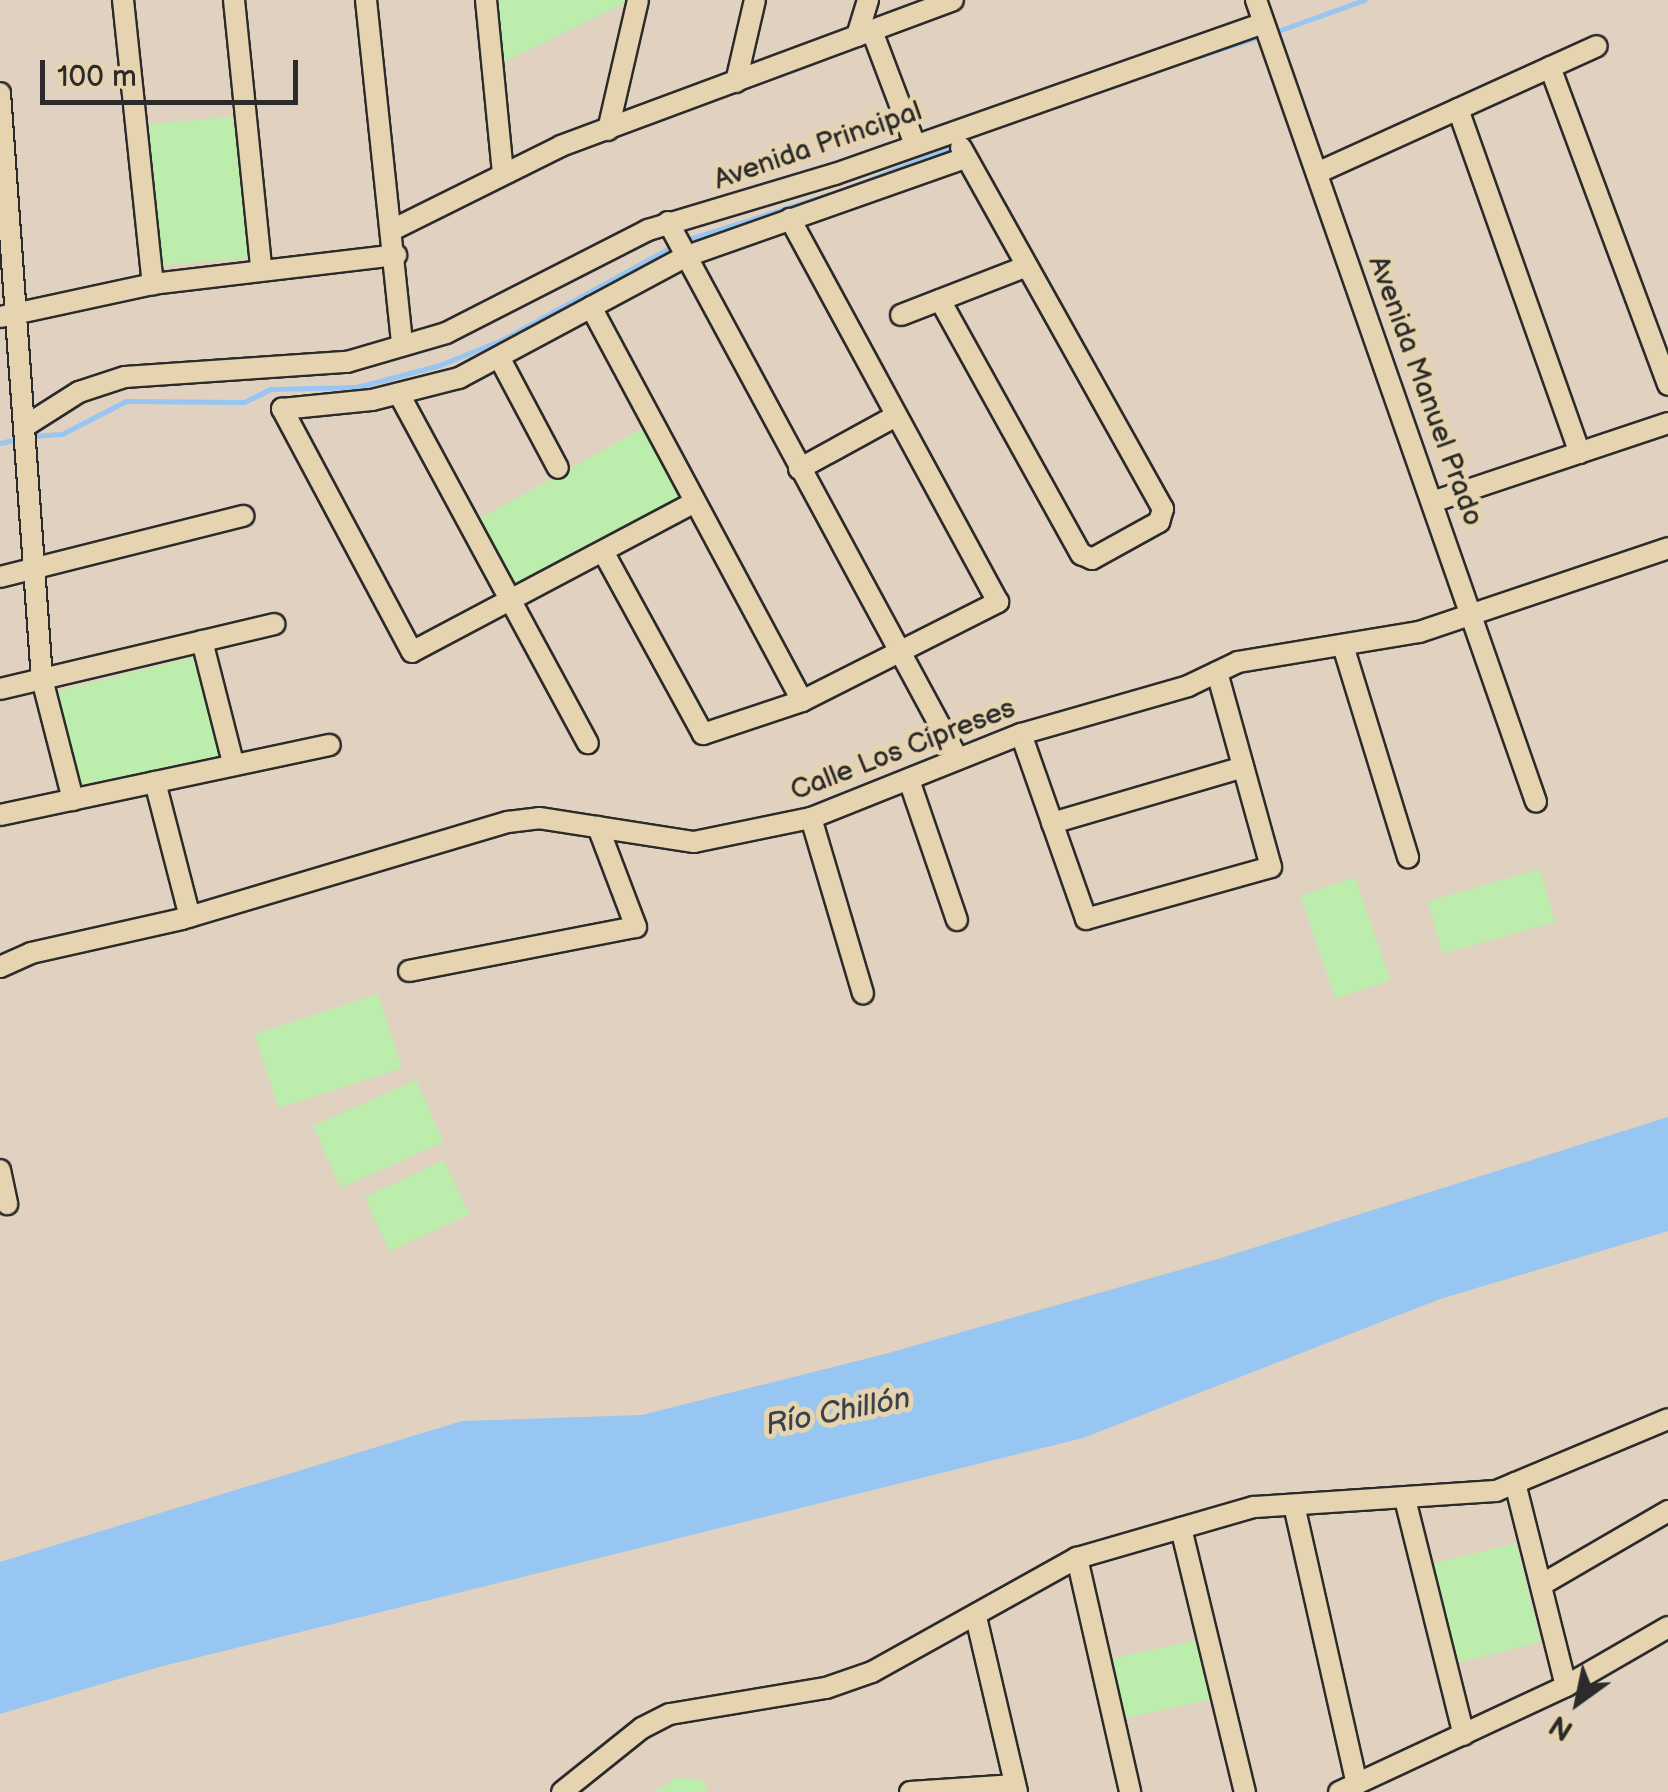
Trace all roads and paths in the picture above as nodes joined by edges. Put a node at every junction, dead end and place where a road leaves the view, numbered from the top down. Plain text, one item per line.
1 (123, 0) edge
2 (234, 0) edge
3 (366, 0) edge
4 (486, 0) edge
5 (638, 0) edge
6 (755, 0) edge
7 (868, 0) edge
8 (953, 0) edge
9 (1256, 0) edge
10 (1263, 23) junction
11 (864, 33) junction
12 (1597, 46) dead end
13 (1550, 67) junction
14 (736, 82) junction
15 (0, 93) edge
16 (1458, 109) junction
17 (608, 130) junction
18 (952, 130) junction
19 (914, 142) junction
20 (965, 158) junction
21 (503, 172) junction
22 (1317, 173) junction
23 (790, 219) junction
24 (394, 230) junction
25 (678, 240) junction
26 (396, 255) junction
27 (261, 267) junction
28 (1025, 267) junction
29 (152, 284) junction
30 (940, 300) junction
31 (591, 307) junction
32 (10, 315) edge
33 (901, 315) dead end
34 (402, 343) junction
35 (500, 358) junction
36 (1668, 385) edge
37 (398, 394) junction
38 (894, 417) junction
39 (1668, 423) edge
40 (27, 424) junction
41 (1580, 453) junction
42 (558, 468) dead end
43 (799, 469) junction
44 (1435, 501) junction
45 (695, 502) junction
46 (243, 516) dead end
47 (1668, 548) edge
48 (605, 555) junction
49 (34, 568) junction
50 (0, 577) edge
51 (512, 603) junction
52 (1475, 613) junction
53 (274, 624) dead end
54 (202, 642) junction
55 (1344, 649) junction
56 (901, 655) junction
57 (1216, 672) junction
58 (42, 679) junction
59 (0, 689) edge
60 (802, 701) junction
61 (1021, 734) junction
62 (588, 743) dead end
63 (330, 744) dead end
64 (958, 760) junction
65 (233, 764) junction
66 (1244, 767) junction
67 (909, 780) junction
68 (154, 782) junction
69 (73, 800) junction
70 (1536, 802) dead end
71 (0, 815) edge
72 (811, 818) junction
73 (1052, 823) junction
74 (598, 827) junction
75 (1408, 856) dead end
76 (190, 917) junction
77 (957, 920) dead end
78 (0, 967) edge
79 (409, 972) dead end
80 (864, 993) dead end
81 (0, 1170) edge
82 (7, 1204) dead end
83 (1668, 1420) edge
84 (1515, 1483) junction
85 (1406, 1499) junction
86 (1294, 1505) junction
87 (1668, 1511) edge
88 (1181, 1528) junction
89 (1076, 1558) junction
90 (1541, 1585) junction
91 (976, 1617) junction
92 (1668, 1628) edge
93 (1566, 1686) junction
94 (1464, 1735) junction
95 (1016, 1788) edge
96 (1348, 1788) edge
97 (562, 1792) edge
98 (910, 1792) edge
99 (1130, 1792) edge
100 (1245, 1792) edge

1 - 29 street
2 - 27 street
3 - 24 street
4 - 21 street
5 - 17 street
6 - 14 street
7 - 11 street
8 - 11 street
9 - 10 street, Avenida Manuel Prado
10 - 18 street, Avenida Principal
10 - 22 street, Avenida Manuel Prado
11 - 14 street
11 - 19 street
12 - 13 street
13 - 16 street
13 - 36 street
14 - 17 street
15 - 32 street
16 - 22 street
16 - 41 street
17 - 21 street
18 - 19 street, Avenida Principal
18 - 20 street
19 - 25 street, Avenida Principal
20 - 23 street, Avenida Principal
20 - 28 street
21 - 24 street
22 - 44 street, Avenida Manuel Prado
23 - 25 street, Avenida Principal
23 - 38 street
24 - 26 street
25 - 31 street, Avenida Principal
25 - 34 street, Avenida Principal
25 - 43 street
26 - 27 street
26 - 34 street
27 - 29 street
28 - 30 street
28 - 30 street
29 - 32 street
30 - 33 street
31 - 35 street, Avenida Principal
31 - 45 street
32 - 40 street
34 - 40 street, Avenida Principal
35 - 37 street, Avenida Principal
35 - 42 street
37 - 51 street
37 - 51 street, Avenida Principal
38 - 43 street
38 - 56 street
39 - 41 street
40 - 49 street
41 - 44 street
43 - 56 street
44 - 52 street, Avenida Manuel Prado
45 - 48 street
45 - 60 street
46 - 49 street
47 - 52 street, Calle Los Cipreses
48 - 51 street
48 - 60 street
49 - 50 street
49 - 58 street
51 - 62 street
52 - 55 street, Calle Los Cipreses
52 - 70 street, Avenida Manuel Prado
53 - 54 street
54 - 58 street
54 - 65 street
55 - 57 street, Calle Los Cipreses
55 - 75 street
56 - 60 street
56 - 64 street
57 - 61 street, Calle Los Cipreses
57 - 66 street
58 - 59 street
58 - 69 street
61 - 64 street, Calle Los Cipreses
61 - 73 street
63 - 65 street
64 - 67 street, Calle Los Cipreses
65 - 68 street
66 - 73 street
66 - 73 street
67 - 72 street, Calle Los Cipreses
67 - 77 street
68 - 69 street
68 - 76 street
69 - 71 street
72 - 74 street, Calle Los Cipreses
72 - 80 street
74 - 76 street, Calle Los Cipreses
74 - 79 street
76 - 78 street, Calle Los Cipreses
81 - 82 street
83 - 84 street
84 - 85 street
84 - 90 street
85 - 86 street
85 - 94 street
86 - 88 street
86 - 96 street
87 - 90 street
88 - 89 street
88 - 100 street
89 - 91 street
89 - 99 street
90 - 93 street
91 - 95 street
91 - 97 street
92 - 93 street
93 - 94 street
94 - 96 street
95 - 98 street

